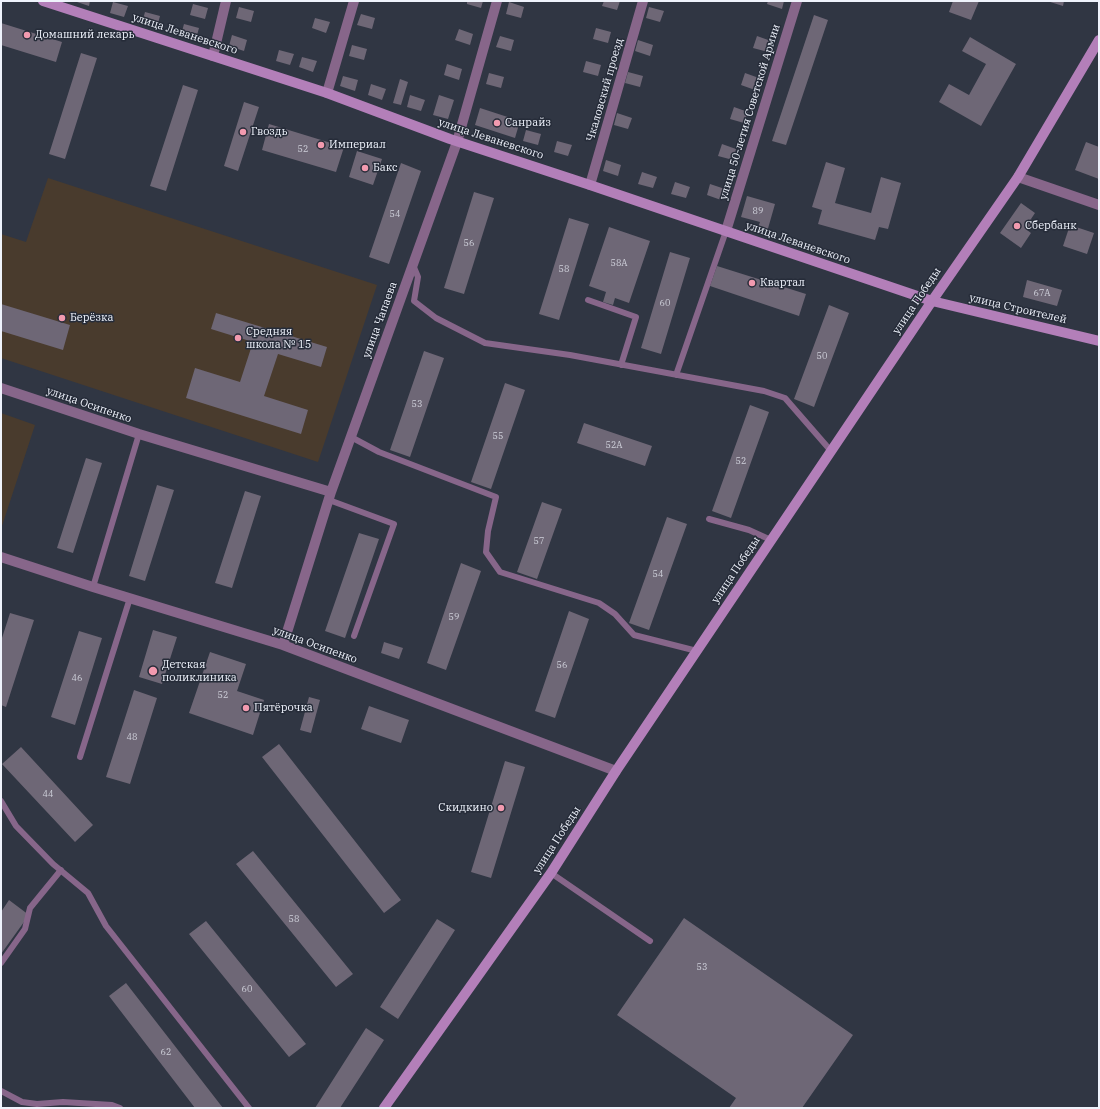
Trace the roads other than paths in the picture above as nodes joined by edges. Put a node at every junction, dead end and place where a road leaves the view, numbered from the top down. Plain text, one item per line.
1 (43, 1) edge
2 (226, 1) edge
3 (354, 1) edge
4 (497, 1) edge
5 (643, 1) edge
6 (797, 1) edge
7 (58, 3) edge
8 (1099, 40) edge
9 (213, 56) junction
10 (327, 93) junction
11 (457, 142) junction
12 (1018, 177) junction
13 (590, 185) junction
14 (1099, 205) edge
15 (726, 231) junction
16 (413, 265) junction
17 (588, 300) dead end
18 (932, 301) junction
19 (1099, 341) edge
20 (621, 365) junction
21 (676, 375) junction
22 (1, 388) edge
23 (139, 434) junction
24 (351, 437) junction
25 (831, 451) junction
26 (330, 496) junction
27 (709, 519) dead end
28 (771, 540) junction
29 (1, 557) edge
30 (93, 587) junction
31 (130, 598) junction
32 (354, 636) dead end
33 (283, 645) junction
34 (697, 651) junction
35 (80, 757) dead end
36 (616, 771) junction
37 (1, 800) edge
38 (61, 870) junction
39 (551, 872) junction
40 (650, 941) dead end
41 (1, 964) edge
42 (1, 1091) edge
43 (120, 1108) edge
44 (249, 1108) edge
45 (384, 1108) edge

1 - 7 street, улица Леваневского
2 - 9 street
3 - 10 street
4 - 11 street, улица Чапаева
5 - 13 street, Чкаловский проезд
6 - 15 street, улица 50-летия Советской Армии
7 - 9 street, улица Леваневского
8 - 12 street, улица Победы
9 - 10 street, улица Леваневского
10 - 11 street, улица Леваневского
11 - 13 street, улица Леваневского
11 - 16 street, улица Чапаева
12 - 14 street
12 - 18 street, улица Победы
13 - 15 street, улица Леваневского
15 - 18 street, улица Леваневского
15 - 21 lane
16 - 20 lane
16 - 24 street, улица Чапаева
17 - 20 lane
18 - 19 street, улица Строителей
18 - 25 street, улица Победы
20 - 21 lane
21 - 25 lane
22 - 23 street, улица Осипенко
23 - 26 street, улица Осипенко
23 - 30 lane
24 - 26 street, улица Чапаева
24 - 34 lane
25 - 28 street, улица Победы
26 - 32 lane
26 - 33 street, улица Чапаева
27 - 28 lane
28 - 34 street, улица Победы
29 - 30 street, улица Осипенко
30 - 31 street, улица Осипенко
31 - 33 street, улица Осипенко
31 - 35 lane
33 - 36 street, улица Осипенко
34 - 36 street, улица Победы
36 - 39 street, улица Победы
37 - 38 lane
38 - 41 lane
38 - 44 lane
39 - 40 lane
39 - 45 street, улица Победы
42 - 43 lane

